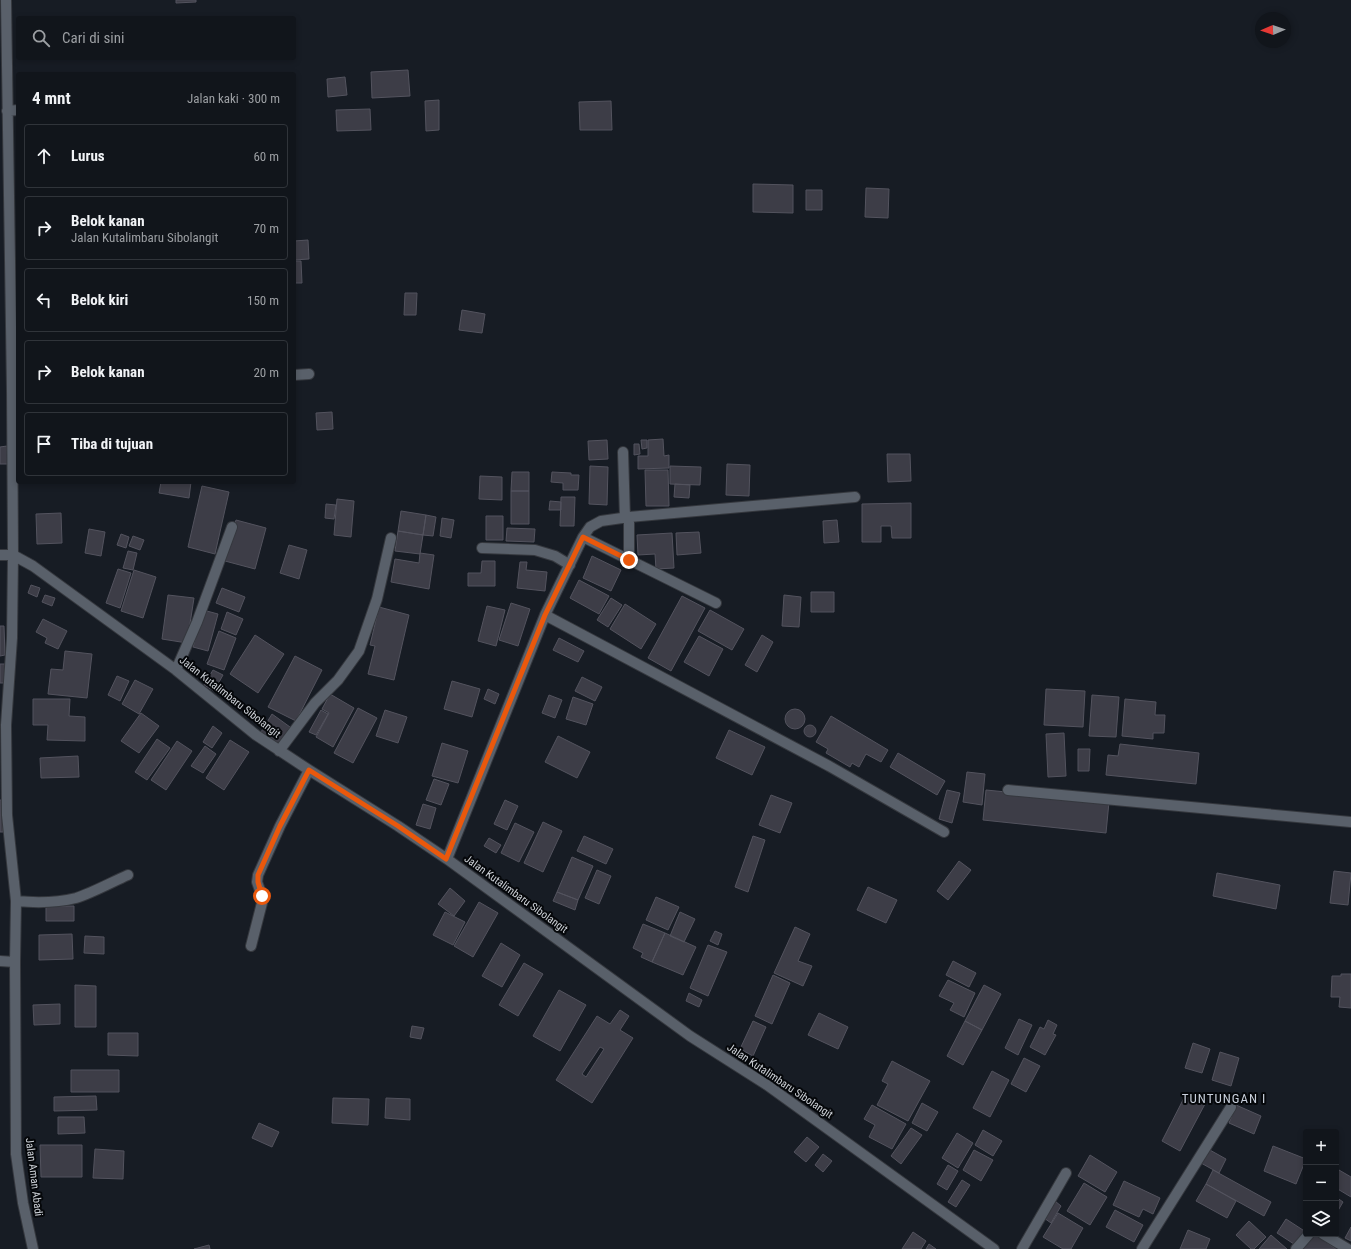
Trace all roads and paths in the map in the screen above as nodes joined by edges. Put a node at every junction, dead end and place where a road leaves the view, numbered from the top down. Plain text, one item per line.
1 (6, 0) edge
2 (16, 110) edge
3 (7, 111) junction
4 (14, 245) edge
5 (309, 374) dead end
6 (296, 375) edge
7 (15, 390) edge
8 (15, 440) edge
9 (623, 452) dead end
10 (855, 497) dead end
11 (627, 518) junction
12 (232, 527) dead end
13 (583, 537) junction
14 (391, 538) dead end
15 (482, 548) dead end
16 (0, 555) edge
17 (13, 555) junction
18 (629, 560) junction
19 (570, 565) junction
20 (716, 603) dead end
21 (545, 615) junction
22 (176, 670) junction
23 (279, 751) junction
24 (309, 770) junction
25 (1008, 790) dead end
26 (1351, 822) edge
27 (944, 832) dead end
28 (446, 859) junction
29 (128, 874) dead end
30 (16, 901) junction
31 (251, 946) dead end
32 (0, 961) edge
33 (15, 962) junction
34 (1231, 1107) dead end
35 (1066, 1173) dead end
36 (1306, 1237) edge
37 (1328, 1237) edge
38 (33, 1249) edge
39 (994, 1249) edge
40 (1022, 1249) edge
41 (1142, 1249) edge
42 (1296, 1249) edge
43 (1348, 1249) edge

1 - 3 street, Jalan Aman Abadi
2 - 3 street
3 - 4 street, Jalan Aman Abadi
4 - 7 street, Jalan Aman Abadi
5 - 6 street
7 - 8 street, Jalan Aman Abadi
8 - 17 street, Jalan Aman Abadi
9 - 11 street
10 - 11 street
11 - 13 street
11 - 18 street
12 - 22 street
13 - 18 street
13 - 19 street
14 - 23 street
15 - 19 street
16 - 17 street, Jalan Kutalimbaru Sibolangit
17 - 22 street, Jalan Kutalimbaru Sibolangit
17 - 30 street, Jalan Aman Abadi
18 - 20 street
19 - 21 street
21 - 27 street
21 - 28 street
22 - 23 street, Jalan Kutalimbaru Sibolangit
23 - 24 street, Jalan Kutalimbaru Sibolangit
24 - 28 street, Jalan Kutalimbaru Sibolangit
24 - 31 street
25 - 26 street
28 - 39 street, Jalan Kutalimbaru Sibolangit
29 - 30 street
30 - 33 street, Jalan Aman Abadi
32 - 33 street
33 - 38 street, Jalan Aman Abadi
34 - 41 street
35 - 40 street
36 - 42 street
37 - 43 street

